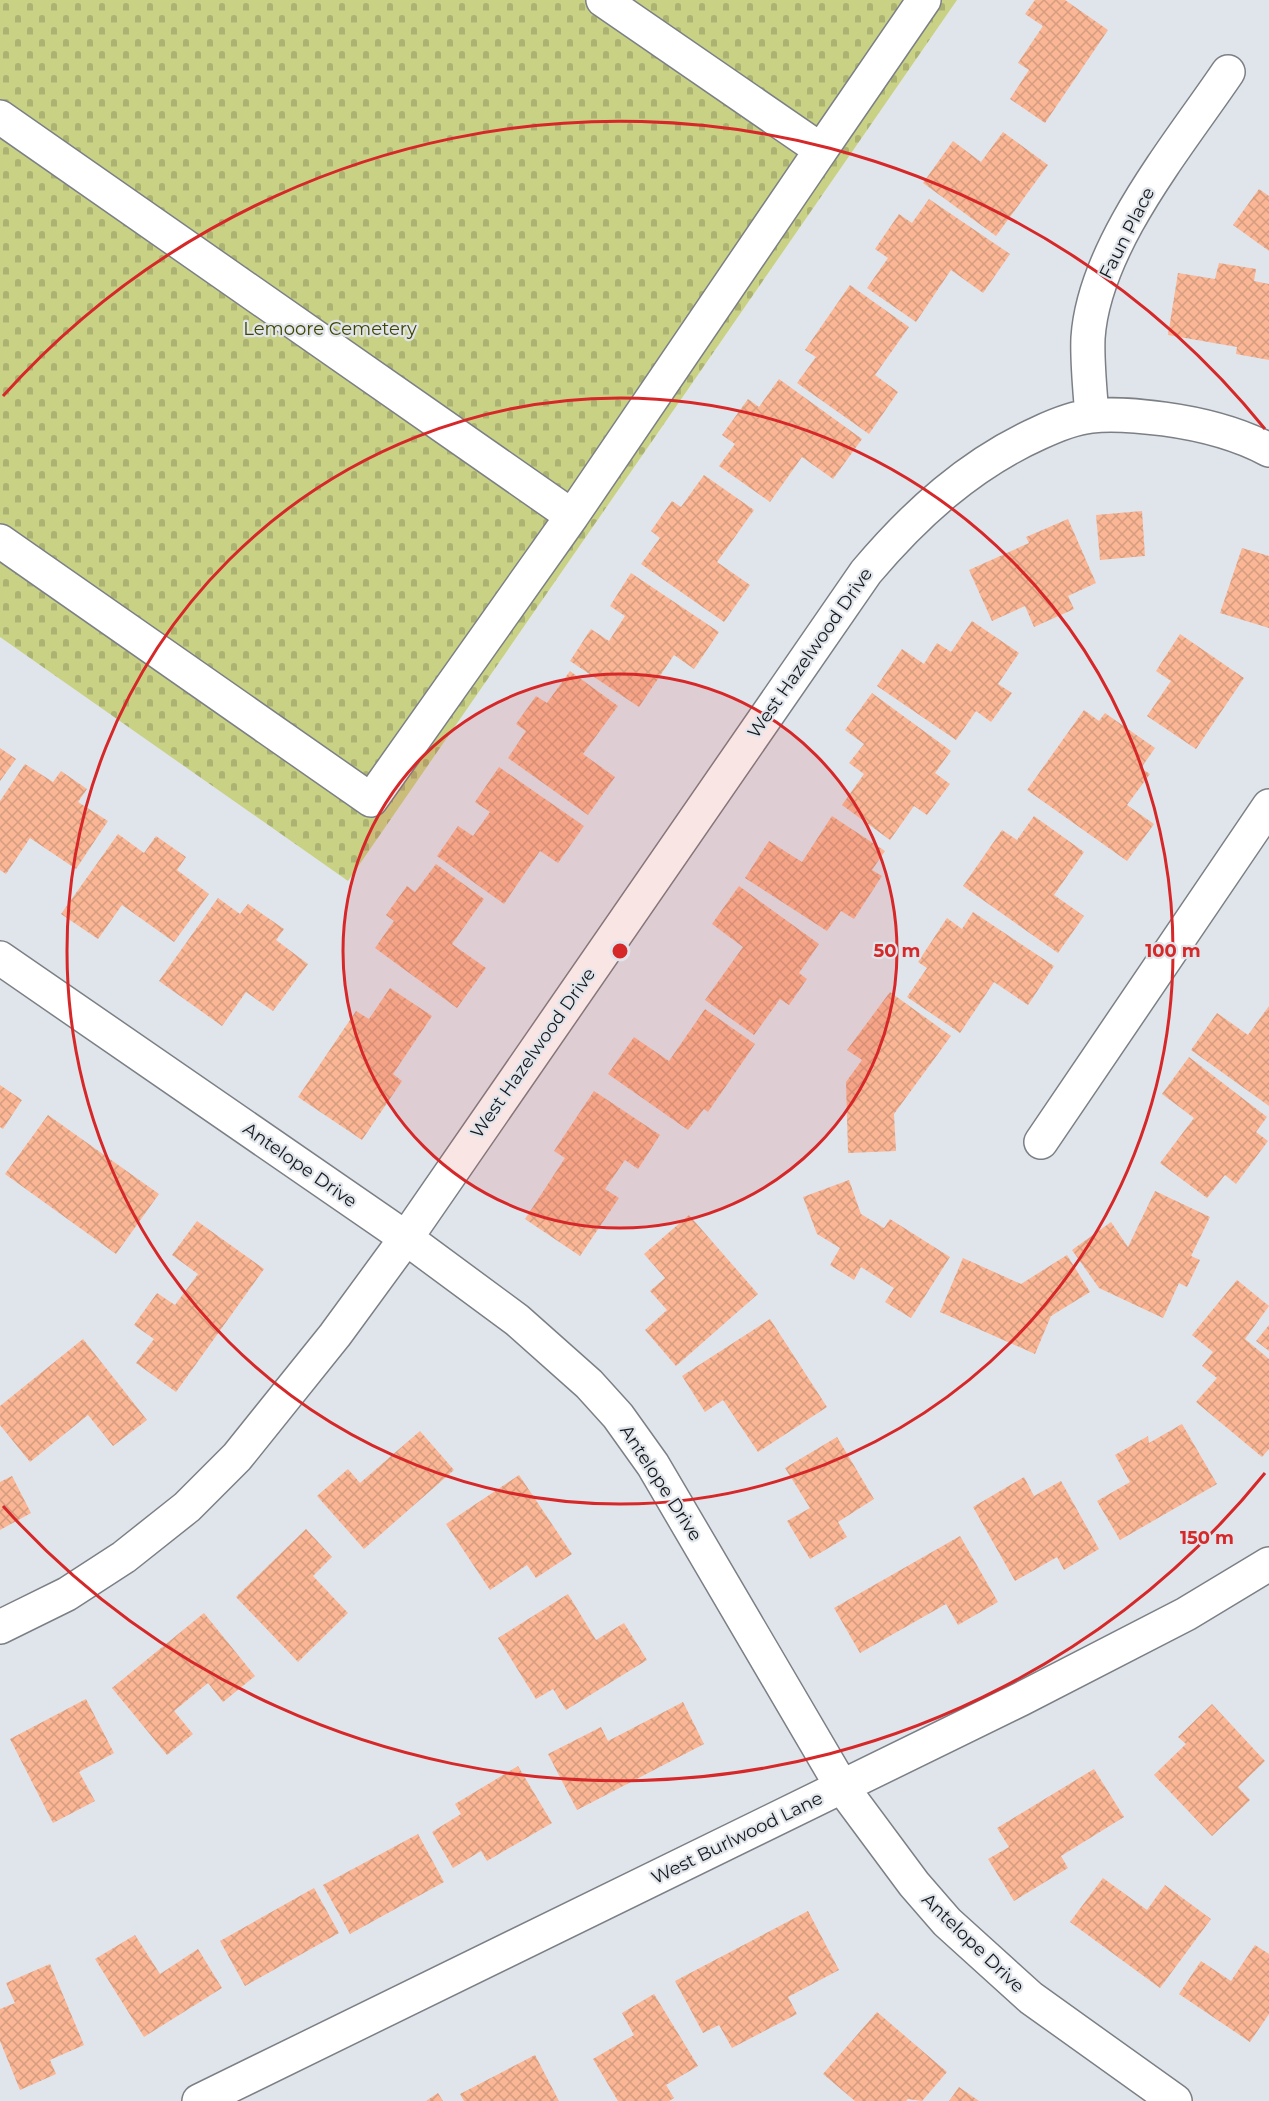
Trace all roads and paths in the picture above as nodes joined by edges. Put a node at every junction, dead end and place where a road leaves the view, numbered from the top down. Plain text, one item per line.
1 (603, 0) edge
2 (924, 0) edge
3 (1228, 72) dead end
4 (0, 117) edge
5 (821, 150) junction
6 (1092, 416) junction
7 (1269, 450) edge
8 (572, 516) junction
9 (0, 541) edge
10 (1269, 806) edge
11 (0, 958) edge
12 (1041, 1142) dead end
13 (406, 1238) junction
14 (1269, 1564) edge
15 (0, 1627) edge
16 (842, 1787) junction
17 (199, 2101) edge
18 (1175, 2101) edge

1 - 5 street
2 - 5 street
3 - 6 street, Faun Place
4 - 8 street
5 - 8 street
6 - 7 street, West Hazelwood Drive
6 - 13 street, West Hazelwood Drive
8 - 9 street
10 - 12 street
11 - 13 street, Antelope Drive
13 - 15 street, West Hazelwood Drive
13 - 16 street, Antelope Drive
14 - 16 street, West Burlwood Lane
16 - 17 street, West Burlwood Lane
16 - 18 street, Antelope Drive

